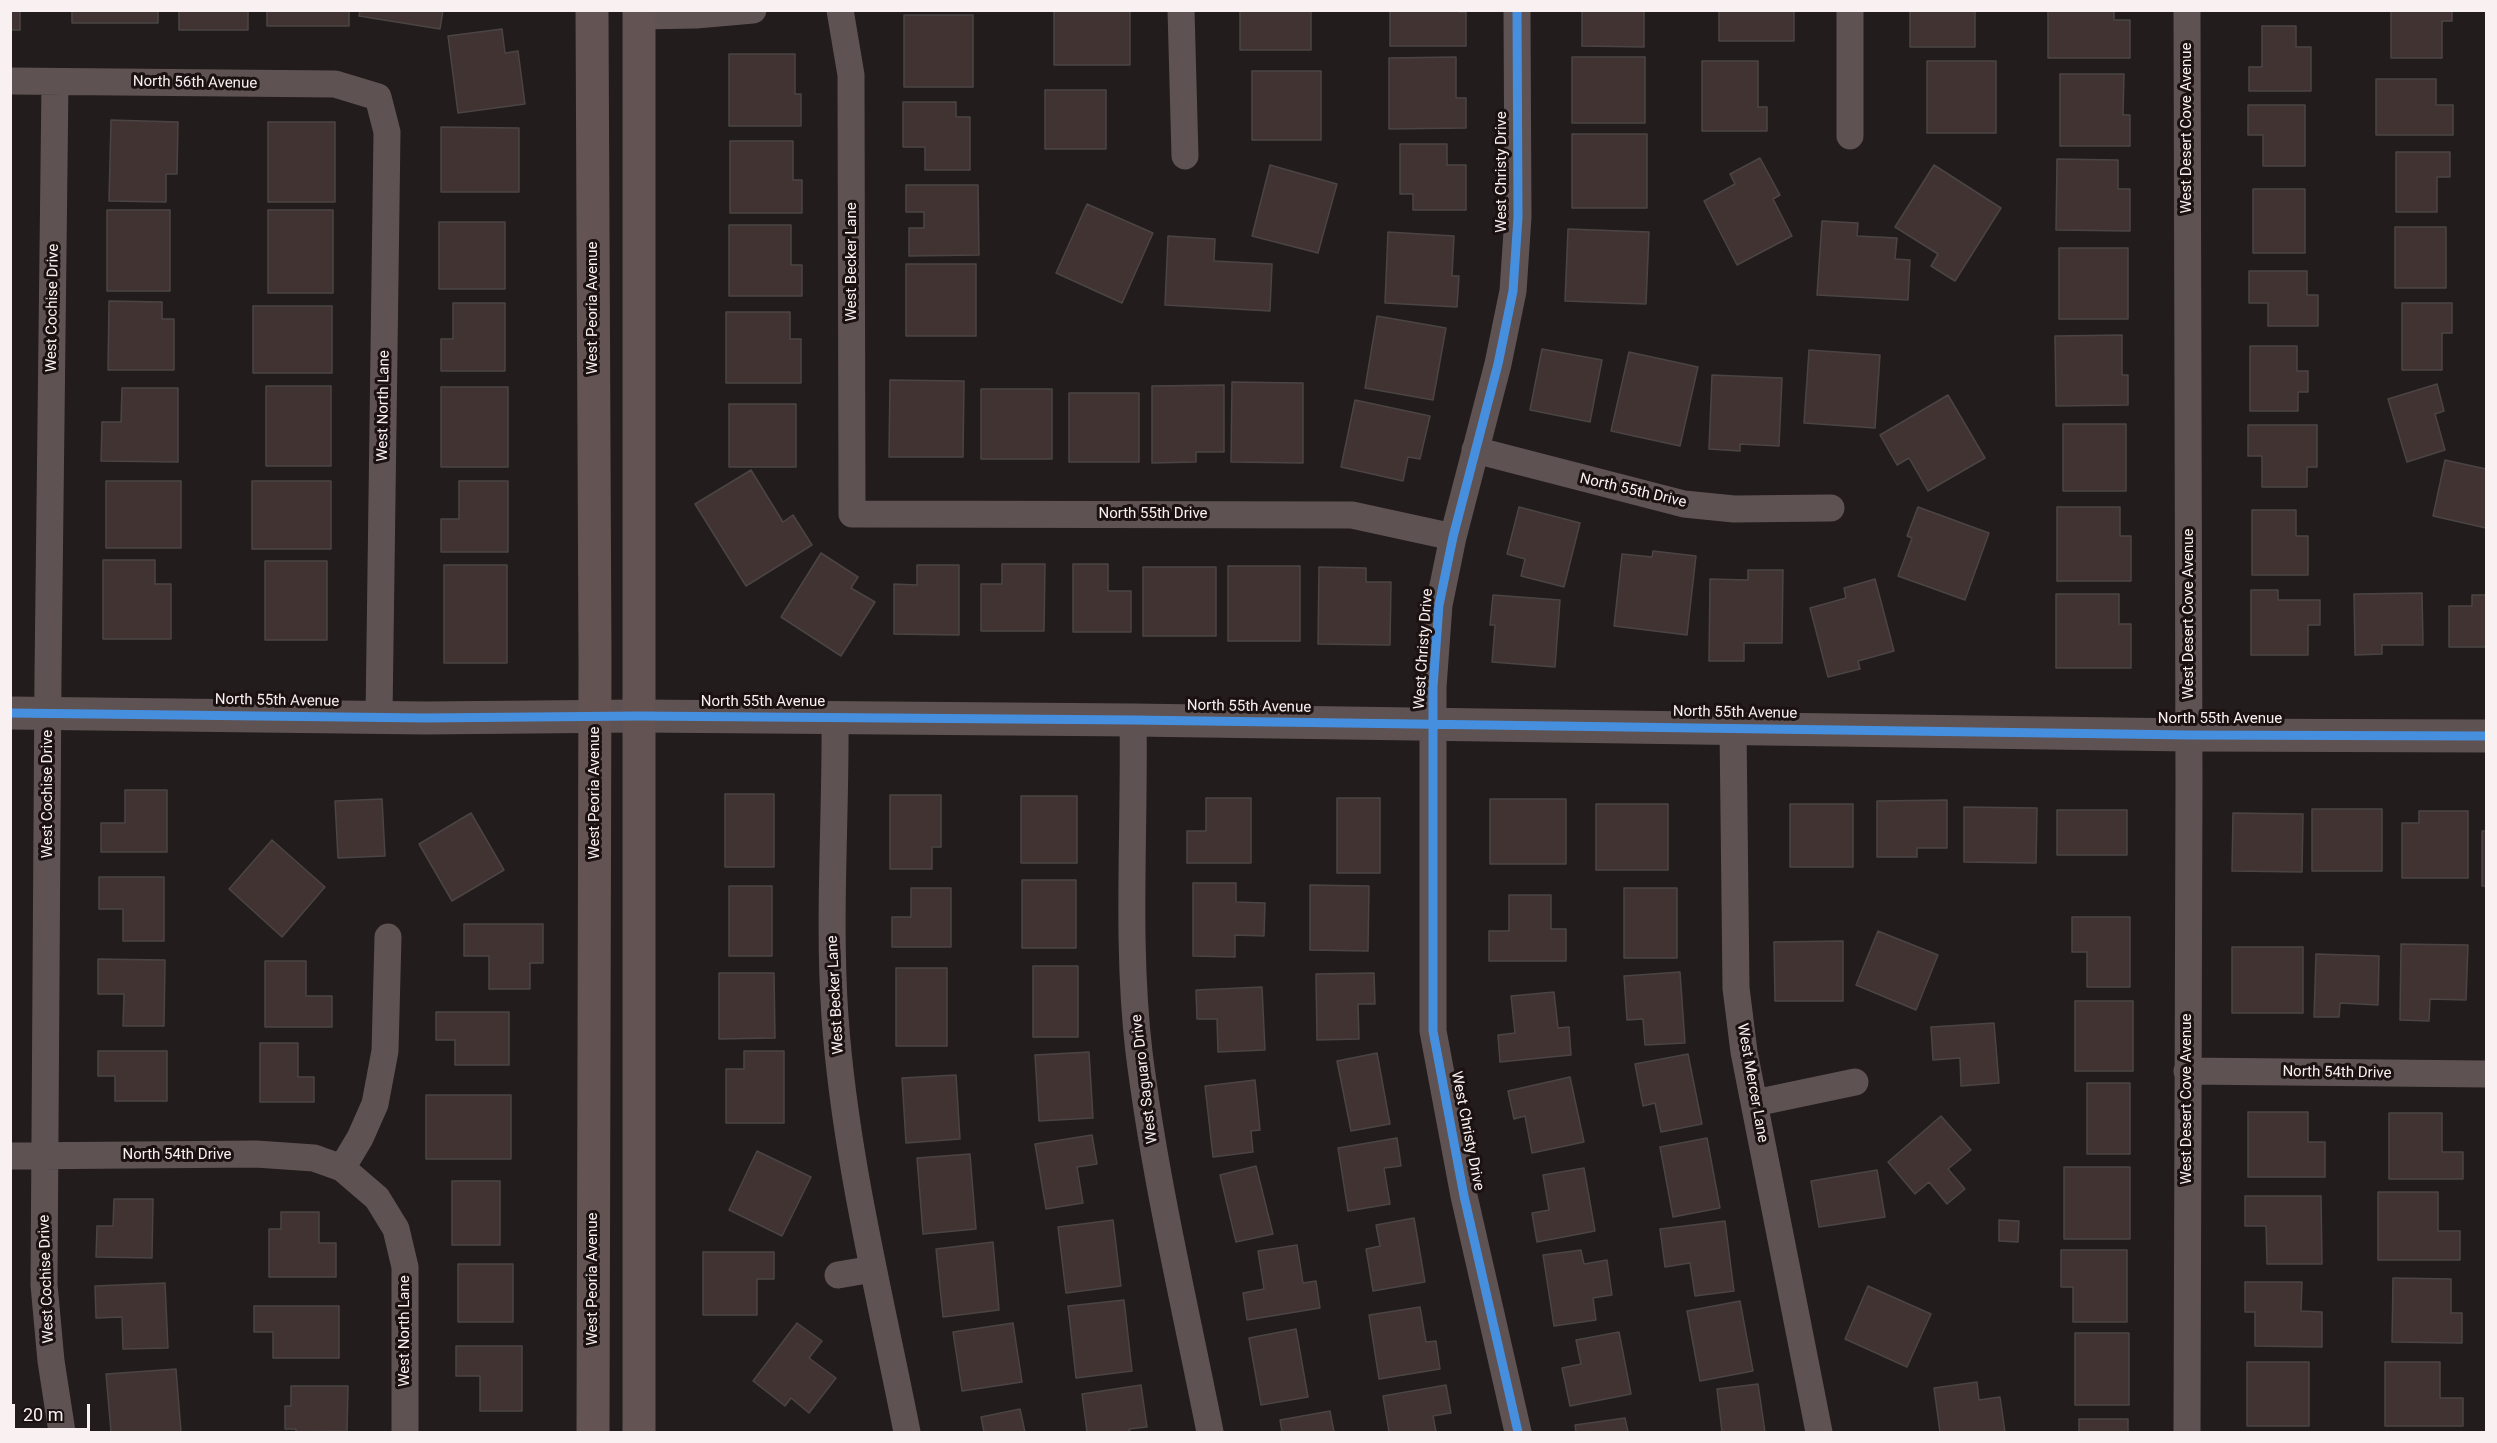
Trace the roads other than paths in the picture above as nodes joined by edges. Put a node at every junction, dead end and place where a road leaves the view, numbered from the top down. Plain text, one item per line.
1 (592, 10) edge
2 (753, 10) edge
3 (840, 10) edge
4 (1181, 10) edge
5 (1517, 10) edge
6 (1850, 10) edge
7 (2187, 10) edge
8 (639, 13) edge
9 (10, 81) edge
10 (55, 82) junction
11 (378, 97) joint
12 (1850, 136) dead end
13 (1185, 156) dead end
14 (1475, 450) junction
15 (1831, 508) dead end
16 (852, 514) joint
17 (1453, 537) junction
18 (10, 713) edge
19 (48, 714) junction
20 (639, 716) junction
21 (379, 717) junction
22 (595, 717) junction
23 (835, 718) junction
24 (1133, 720) junction
25 (1433, 724) junction
26 (1733, 728) junction
27 (2189, 735) junction
28 (2487, 736) edge
29 (388, 937) dead end
30 (2187, 1071) junction
31 (2487, 1074) edge
32 (1855, 1082) dead end
33 (1755, 1103) junction
34 (10, 1156) edge
35 (45, 1156) junction
36 (342, 1168) junction
37 (873, 1269) junction
38 (838, 1275) dead end
39 (62, 1432) edge
40 (405, 1432) edge
41 (593, 1432) edge
42 (639, 1432) edge
43 (907, 1432) edge
44 (1210, 1432) edge
45 (1518, 1432) edge
46 (1819, 1432) edge
47 (2187, 1432) edge

1 - 22 main road, West Peoria Avenue
2 - 8 street
3 - 16 street, West Becker Lane
4 - 13 street
5 - 14 street, West Christy Drive
6 - 12 street
7 - 27 street, West Desert Cove Avenue
8 - 20 main road
9 - 10 street, North 56th Avenue
10 - 11 street, North 56th Avenue
10 - 19 street, West Cochise Drive
11 - 21 street, West North Lane
14 - 15 street, North 55th Drive
14 - 17 street, West Christy Drive
16 - 17 street, North 55th Drive
17 - 25 street, West Christy Drive
18 - 19 street, North 55th Avenue
19 - 21 street, North 55th Avenue
19 - 35 street, West Cochise Drive
20 - 22 street, North 55th Avenue
20 - 23 street, North 55th Avenue
20 - 42 main road
21 - 22 street, North 55th Avenue
22 - 41 main road, West Peoria Avenue
23 - 24 street, North 55th Avenue
23 - 37 street, West Becker Lane
24 - 25 street, North 55th Avenue
24 - 44 street, West Saguaro Drive
25 - 26 street, North 55th Avenue
25 - 45 street, West Christy Drive
26 - 27 street, North 55th Avenue
26 - 33 street, West Mercer Lane
27 - 28 street, North 55th Avenue
27 - 30 street, West Desert Cove Avenue
29 - 36 street
30 - 31 street, North 54th Drive
30 - 47 street, West Desert Cove Avenue
32 - 33 street
33 - 46 street, West Mercer Lane
34 - 35 street, North 54th Drive
35 - 36 street, North 54th Drive
35 - 39 street, West Cochise Drive
36 - 40 street, West North Lane
37 - 38 street
37 - 43 street, West Becker Lane

